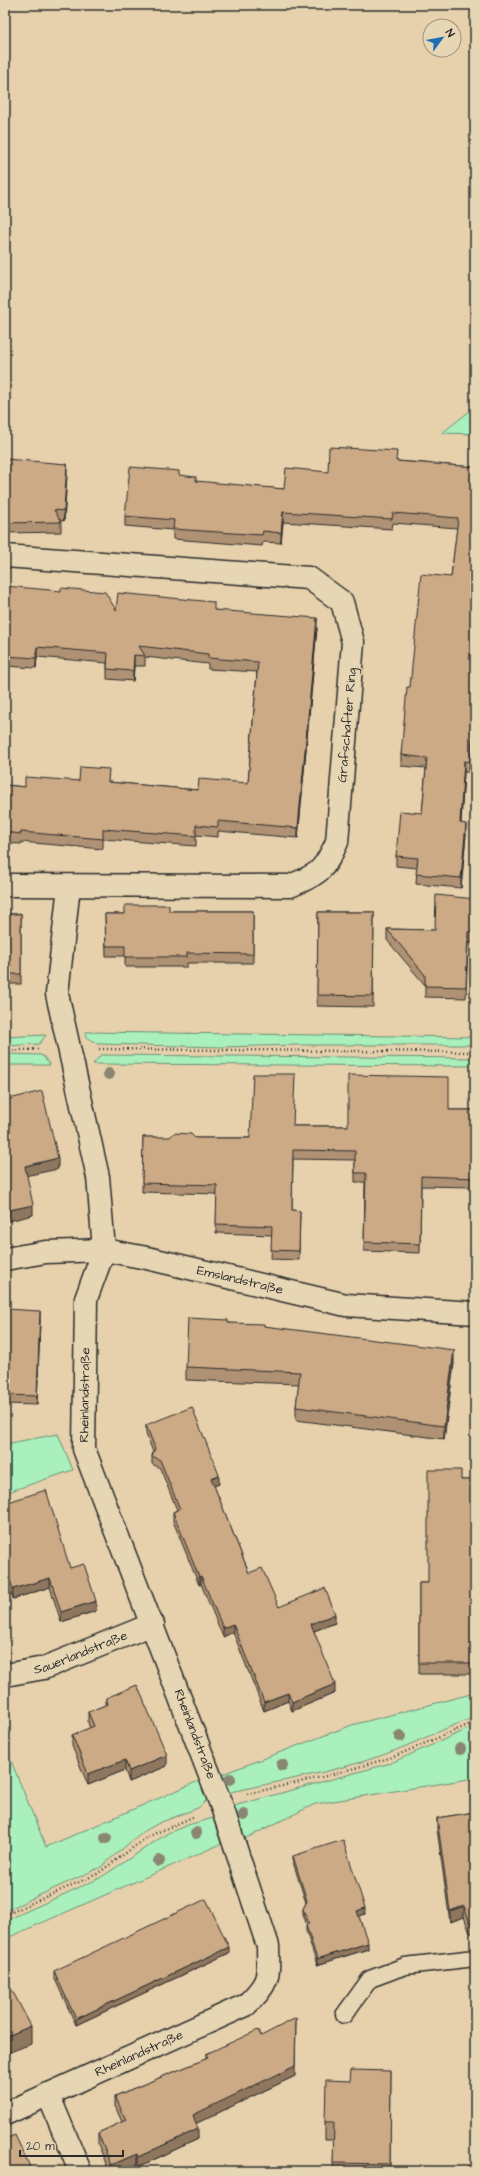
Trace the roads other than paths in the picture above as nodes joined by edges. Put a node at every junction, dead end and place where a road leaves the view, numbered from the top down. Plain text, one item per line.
1 (5, 556) edge
2 (5, 885) edge
3 (69, 886) junction
4 (104, 1250) junction
5 (5, 1259) edge
6 (475, 1313) edge
7 (153, 1624) junction
8 (5, 1675) edge
9 (475, 1958) edge
10 (344, 2015) dead end
11 (48, 2094) junction
12 (5, 2114) edge
13 (80, 2171) edge

1 - 3 street, Grafschafter Ring
2 - 3 street, Grafschafter Ring
3 - 4 street
4 - 5 street, Emslandstraße
4 - 6 street, Emslandstraße
4 - 7 street, Rheinlandstraße
7 - 8 street, Sauerlandstraße
7 - 11 street, Rheinlandstraße
9 - 10 lane
11 - 12 street, Rheinlandstraße
11 - 13 street

